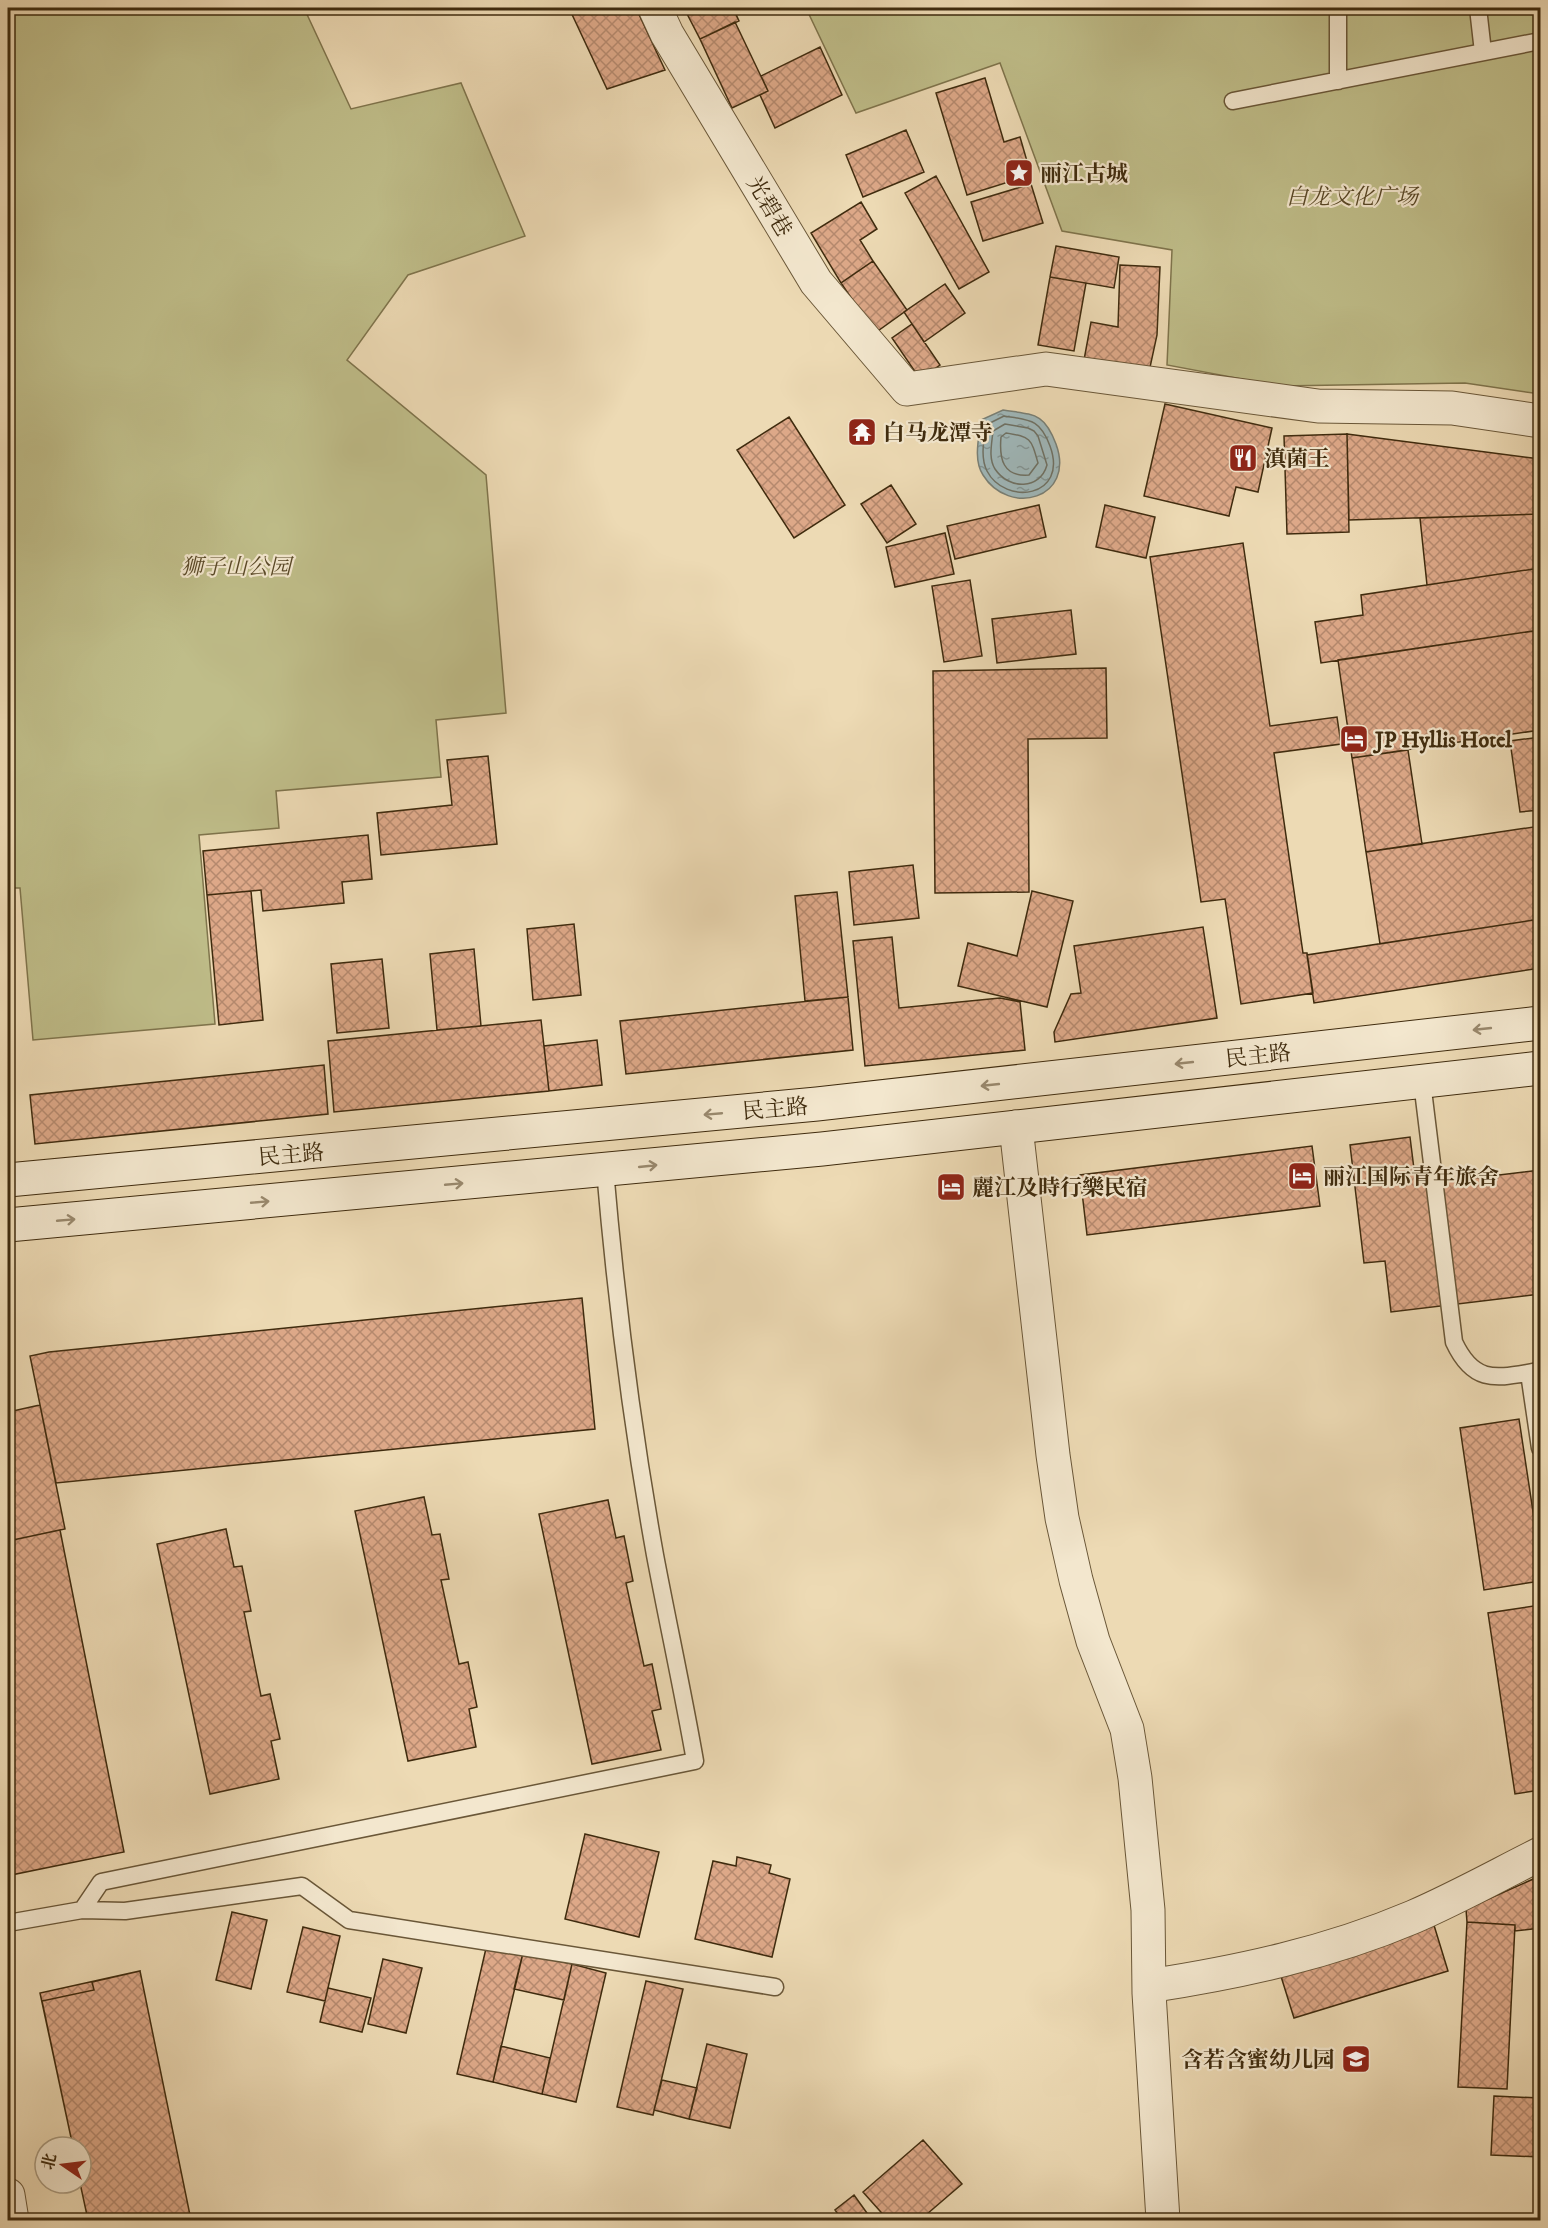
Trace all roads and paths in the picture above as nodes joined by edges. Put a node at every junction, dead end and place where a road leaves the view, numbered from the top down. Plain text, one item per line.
1 (656, 8) edge
2 (1338, 8) edge
3 (1478, 8) edge
4 (1540, 41) edge
5 (1483, 52) junction
6 (1338, 81) junction
7 (1233, 101) dead end
8 (1540, 421) edge
9 (1540, 1023) edge
10 (1540, 1068) edge
11 (1422, 1082) junction
12 (1016, 1127) junction
13 (605, 1170) junction
14 (8, 1180) edge
15 (8, 1225) edge
16 (1535, 1372) edge
17 (1540, 1448) edge
18 (1540, 1854) edge
19 (82, 1910) junction
20 (8, 1923) edge
21 (1149, 1986) junction
22 (775, 1987) dead end
23 (8, 2195) edge
24 (12, 2220) edge
25 (1162, 2220) edge

1 - 8 main road, 光碧巷
2 - 6 lane
3 - 5 lane
4 - 5 lane
5 - 6 lane
6 - 7 lane
9 -> 14 main road, 民主路
10 - 11 main road, 民主路
11 - 12 main road, 民主路
11 - 16 lane
13 -> 12 main road, 民主路
12 - 21 main road
15 -> 13 main road, 民主路
13 - 19 lane
16 - 17 lane
18 - 21 main road
19 - 20 lane
19 - 22 lane
21 - 25 main road
23 - 24 main road

